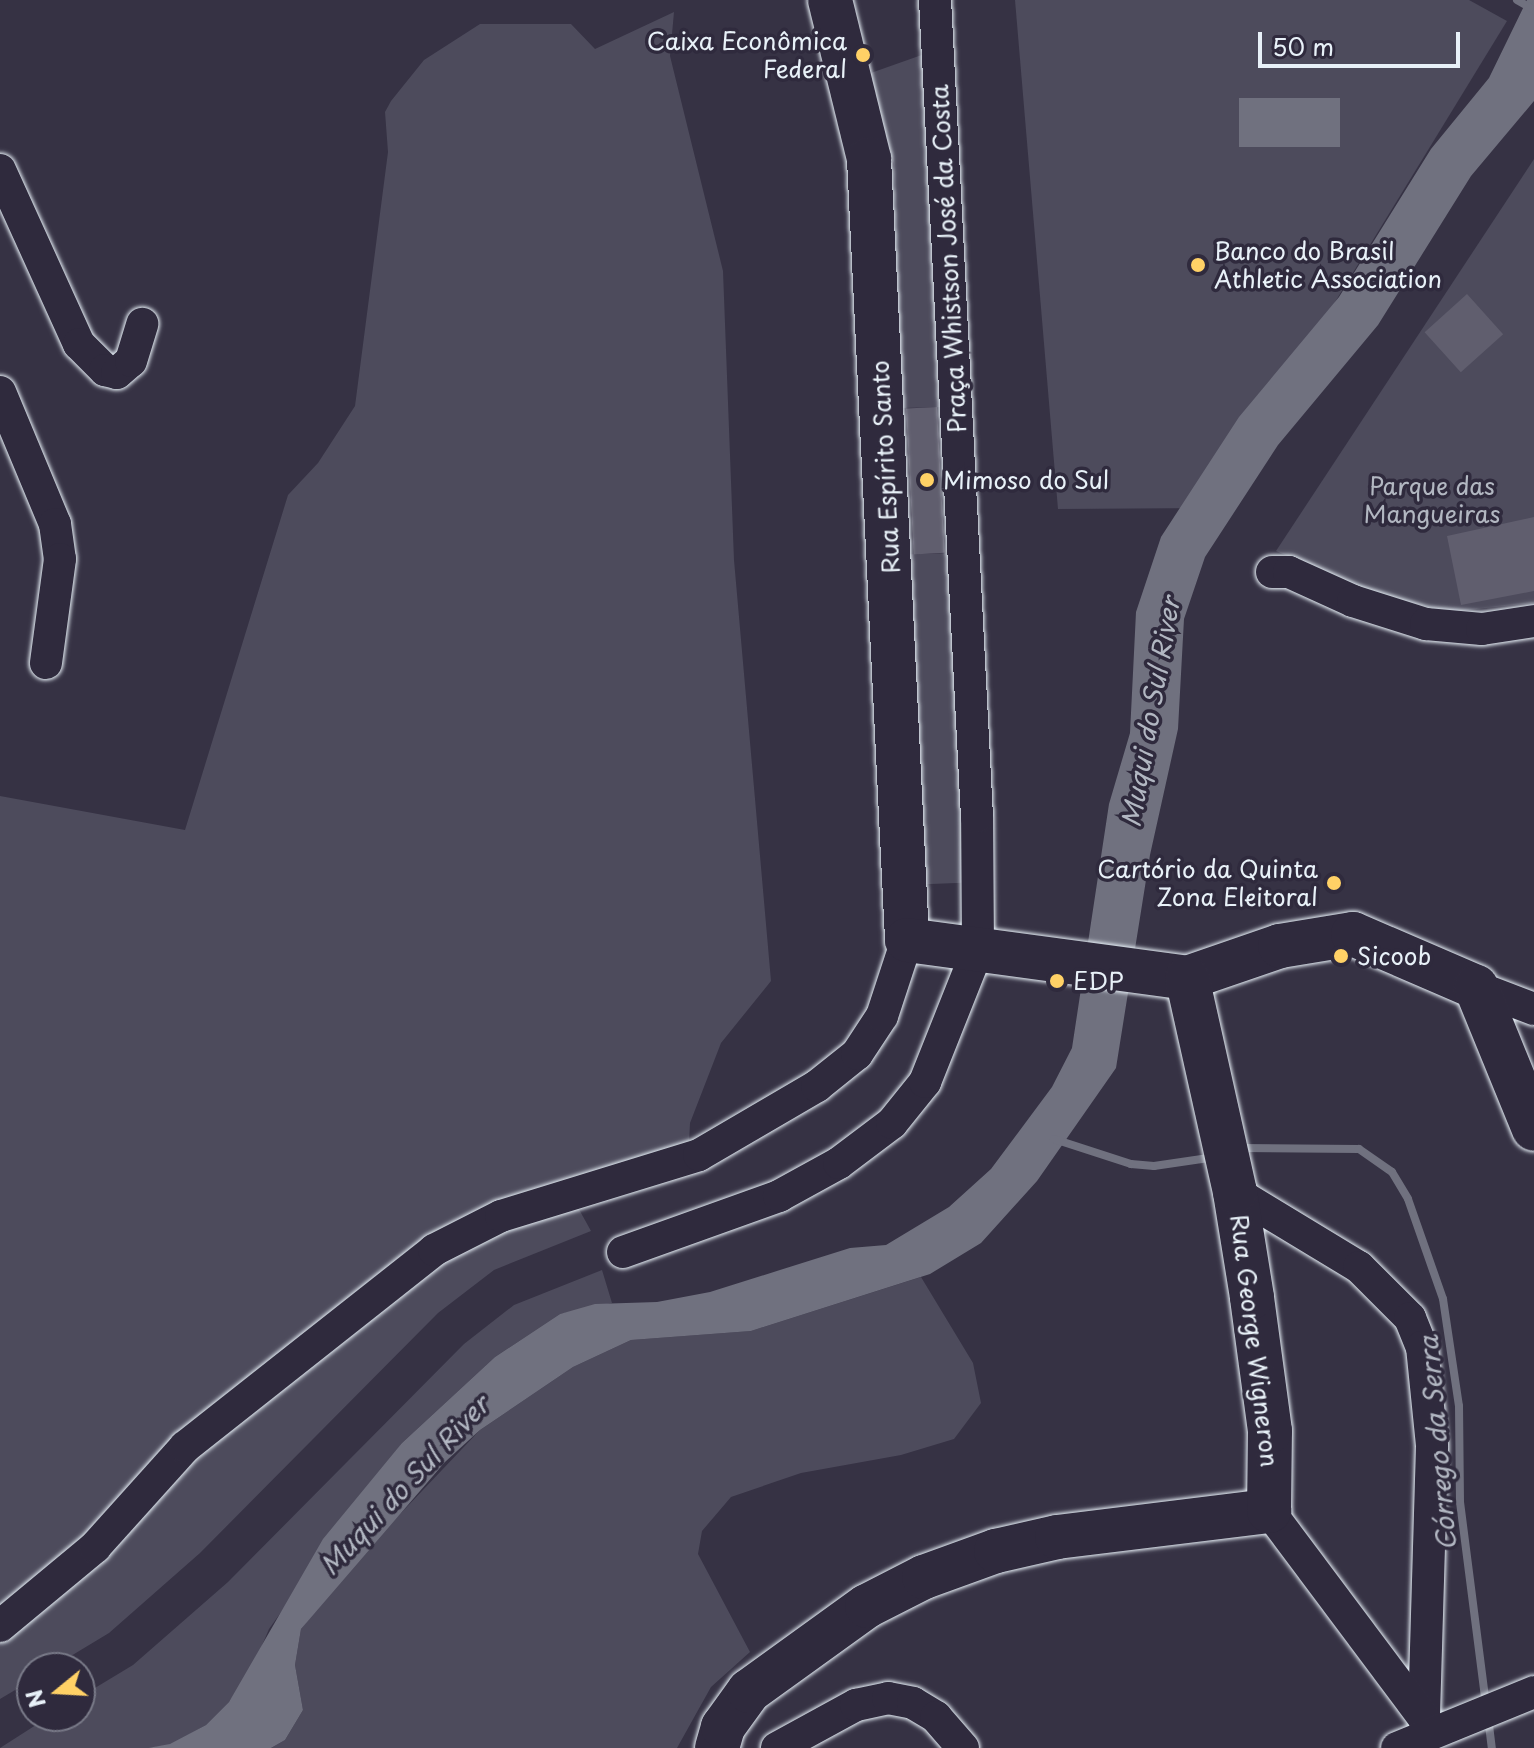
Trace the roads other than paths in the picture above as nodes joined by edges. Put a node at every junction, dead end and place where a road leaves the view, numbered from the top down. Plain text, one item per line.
1 (935, 0) edge
2 (827, 3) edge
3 (0, 170) edge
4 (142, 324) dead end
5 (0, 392) edge
6 (1272, 572) dead end
7 (1534, 621) edge
8 (46, 663) dead end
9 (907, 940) junction
10 (978, 949) junction
11 (1168, 974) junction
12 (1476, 987) junction
13 (1534, 1009) edge
14 (1534, 1129) edge
15 (1229, 1166) junction
16 (623, 1252) dead end
17 (1269, 1511) junction
18 (0, 1626) edge
19 (1520, 1698) edge
20 (1428, 1725) junction
21 (717, 1748) edge
22 (777, 1748) edge
23 (963, 1748) edge
24 (1397, 1748) edge

1 - 10 street, Praça Whistson José da Costa
2 - 9 main road, Rua Espírito Santo
3 - 4 street
5 - 8 street
6 - 7 street
9 - 10 main road
9 - 18 street
10 - 11 main road
10 - 16 street
11 - 12 main road
11 - 15 main road, Rua George Wigneron
12 - 13 street
12 - 14 main road
15 - 17 main road, Rua George Wigneron
15 - 20 street
17 - 20 street
17 - 21 main road
19 - 20 street
20 - 24 street
22 - 23 street

